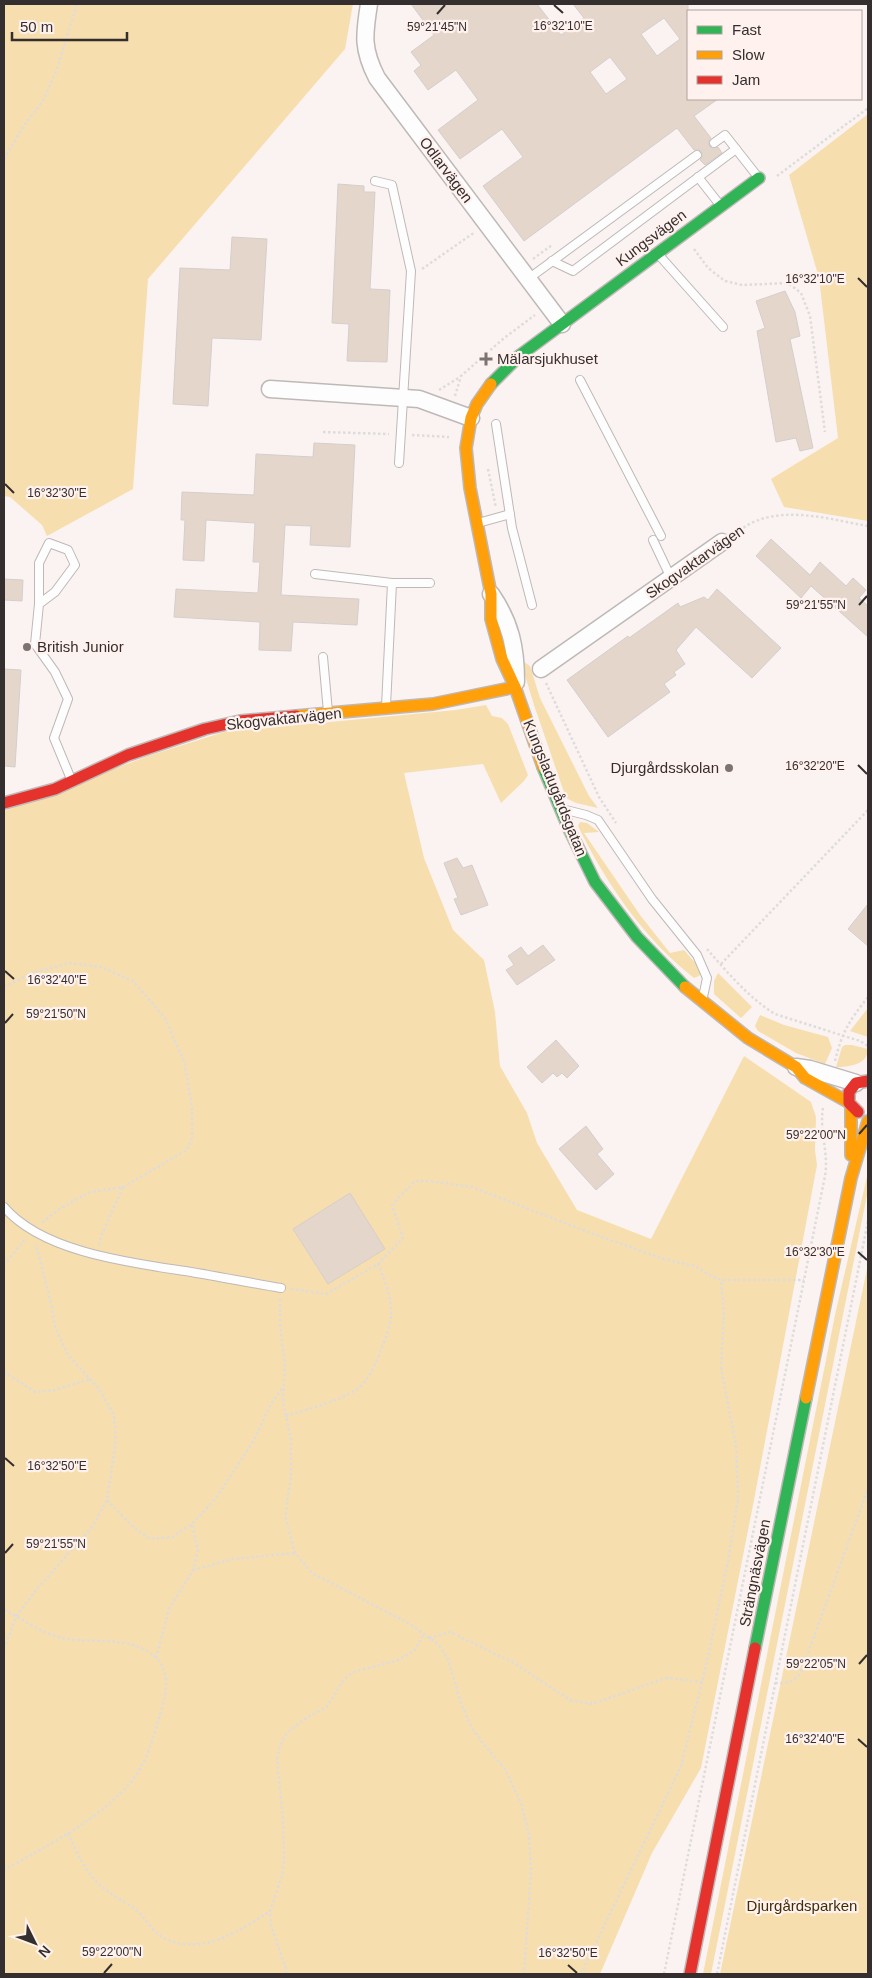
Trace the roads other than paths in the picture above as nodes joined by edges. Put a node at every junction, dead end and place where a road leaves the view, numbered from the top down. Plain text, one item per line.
1 (369, 4) edge
2 (714, 143) dead end
3 (736, 149) junction
4 (697, 155) dead end
5 (698, 177) junction
6 (759, 178) joint
7 (376, 181) dead end
8 (720, 206) junction
9 (657, 252) junction
10 (552, 262) junction
11 (528, 279) junction
12 (562, 324) junction
13 (723, 328) dead end
14 (580, 380) dead end
15 (270, 389) dead end
16 (404, 398) junction
17 (471, 418) junction
18 (496, 424) dead end
19 (399, 463) dead end
20 (510, 514) junction
21 (477, 523) junction
22 (661, 536) dead end
23 (653, 540) dead end
24 (722, 542) road end
25 (315, 574) dead end
26 (671, 578) junction
27 (392, 583) junction
28 (430, 583) dead end
29 (492, 594) joint
30 (39, 604) junction
31 (532, 605) dead end
32 (323, 656) dead end
33 (541, 670) road end
34 (516, 687) junction
35 (386, 708) junction
36 (328, 714) junction
37 (72, 781) junction
38 (4, 803) edge
39 (560, 809) junction
40 (702, 1001) junction
41 (796, 1068) junction
42 (863, 1079) edge
43 (850, 1104) junction
44 (868, 1112) edge
45 (868, 1121) edge
46 (852, 1178) junction
47 (4, 1206) edge
48 (281, 1288) road end
49 (690, 1974) edge

1 - 11 street, Odlarvägen
2 - 3 lane
3 - 5 lane
3 - 6 lane
4 - 10 lane
5 - 8 lane
5 - 10 lane
6 - 8 street, Kungsvägen
7 - 16 lane
8 - 9 street, Kungsvägen
9 - 12 street, Kungsvägen
9 - 13 lane
10 - 11 lane
11 - 12 street, Odlarvägen
12 - 17 street, Kungsladugårdsgatan
14 - 22 lane
15 - 16 street
16 - 17 street
16 - 19 lane
17 - 21 street, Kungsladugårdsgatan
18 - 20 lane
20 - 21 lane
20 - 31 lane
21 - 29 street, Kungsladugårdsgatan
23 - 26 lane
24 - 26 street, Skogvaktarvägen
25 - 27 lane
26 - 33 street, Skogvaktarvägen
27 - 28 lane
27 - 35 lane
29 - 34 street, Kungsladugårdsgatan
30 - 30 lane
30 - 37 lane
32 - 36 lane
34 - 35 street, Skogvaktarvägen
34 - 39 street, Kungsladugårdsgatan
35 - 36 street, Skogvaktarvägen
36 - 37 street, Skogvaktarvägen
37 - 38 street, Skogvaktarvägen
39 - 40 street, Kungsladugårdsgatan
39 - 40 lane
40 - 41 street, Kungsladugårdsgatan
41 - 42 street, Kungsladugårdsgatan
41 - 43 street, Kungsladugårdsgatan
42 - 43 street
43 - 44 street, Kungsladugårdsgatan
43 - 46 street, Strängnäsvägen
45 - 46 street, Strängnäsvägen
46 - 49 street, Strängnäsvägen
47 - 48 lane

